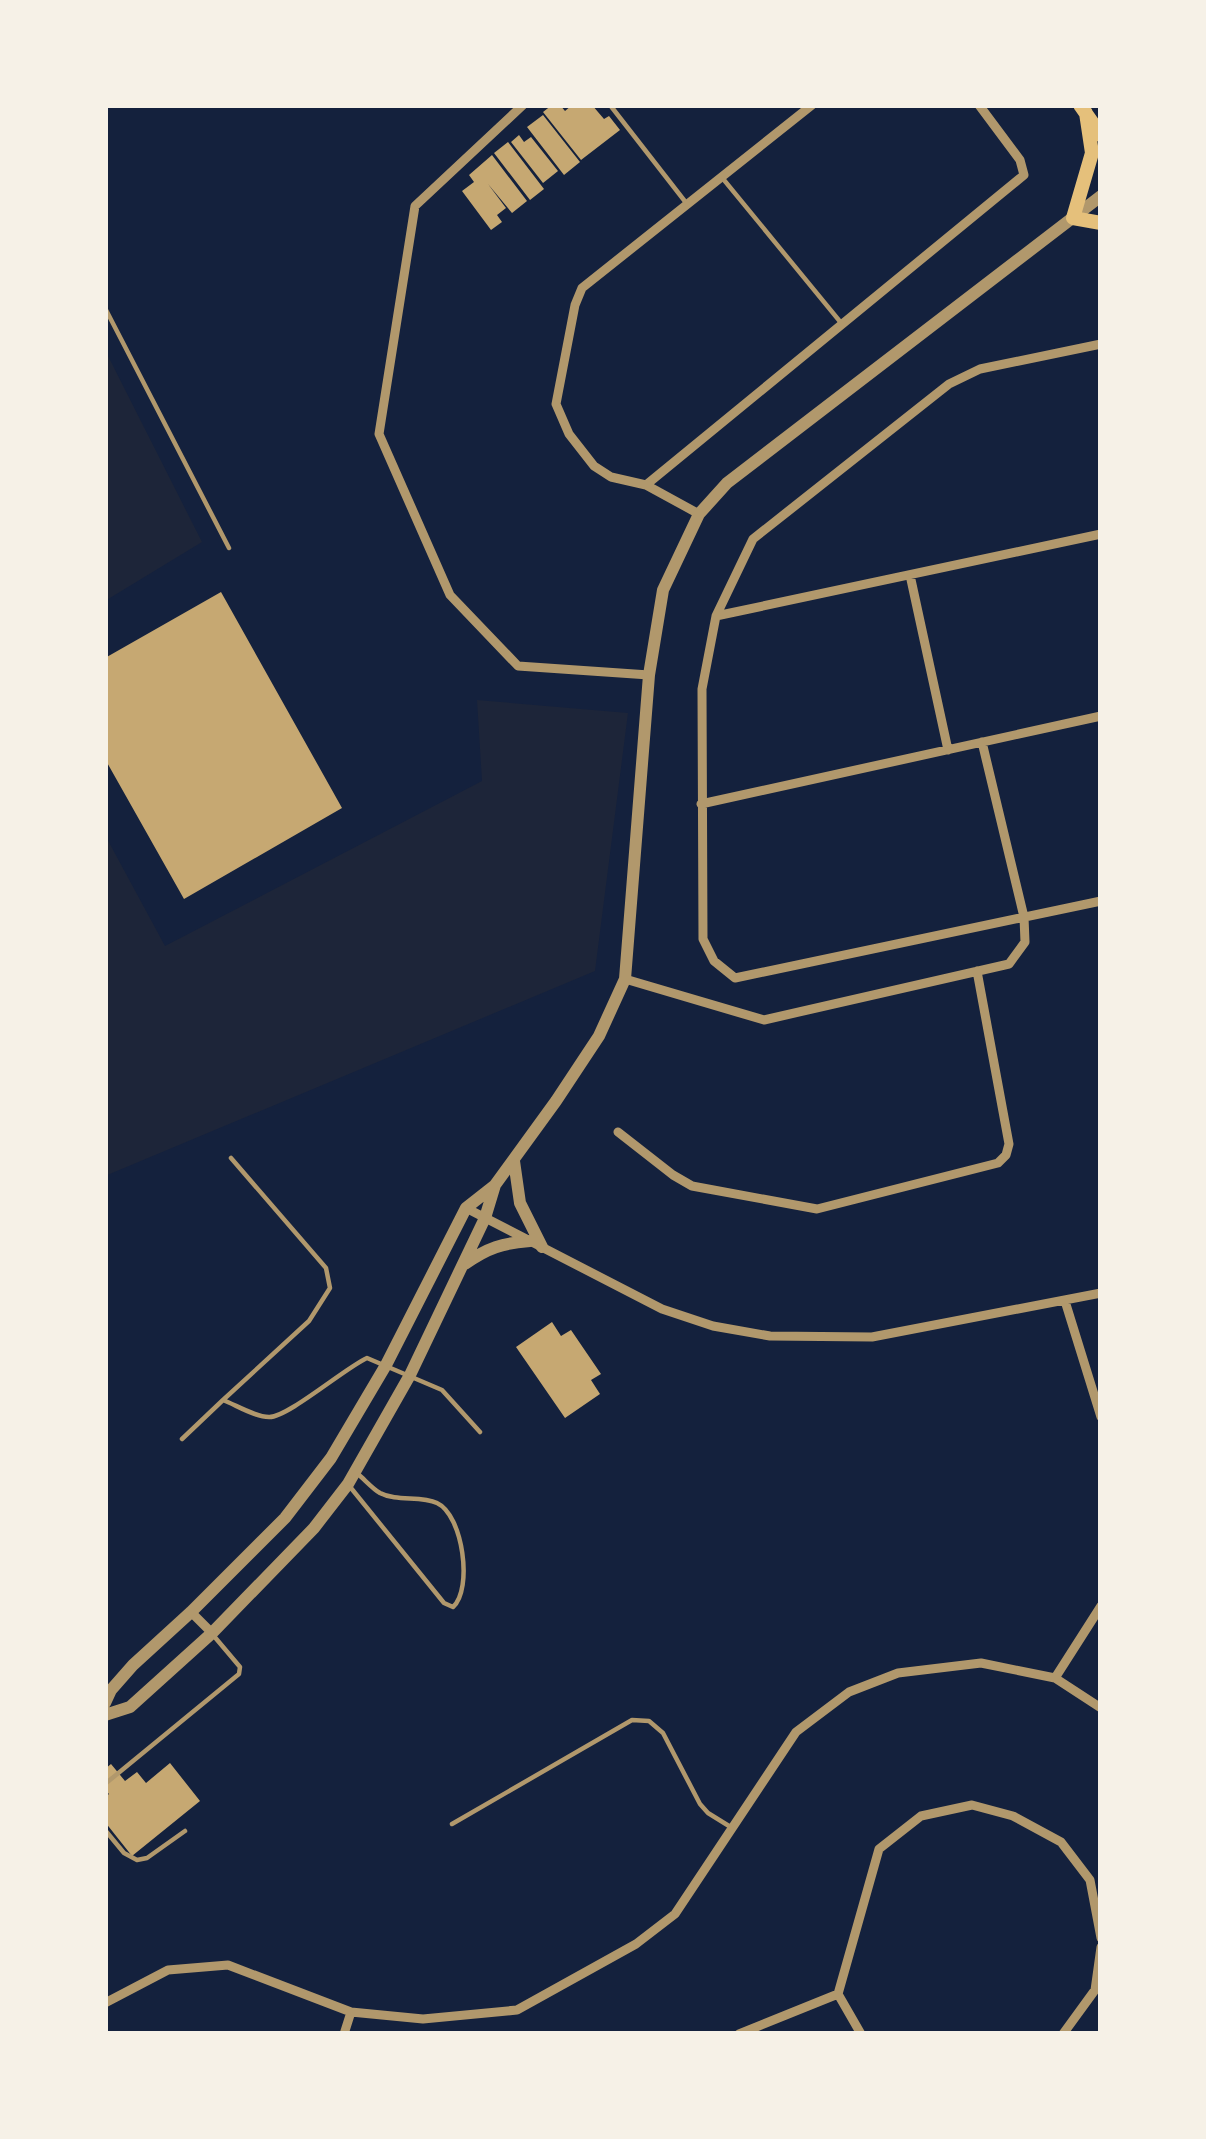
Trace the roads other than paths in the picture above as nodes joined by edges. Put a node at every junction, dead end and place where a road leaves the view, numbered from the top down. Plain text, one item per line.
1 (523, 105) edge
2 (610, 105) edge
3 (812, 105) edge
4 (979, 105) edge
5 (1083, 109) edge
6 (1101, 135) edge
7 (722, 176) junction
8 (1101, 196) edge
9 (687, 204) junction
10 (1073, 218) junction
11 (1101, 224) edge
12 (105, 308) edge
13 (842, 324) junction
14 (1101, 344) edge
15 (646, 485) junction
16 (699, 514) junction
17 (1101, 534) edge
18 (229, 548) dead end
19 (910, 575) junction
20 (716, 616) junction
21 (649, 675) junction
22 (1101, 716) edge
23 (982, 742) junction
24 (948, 750) junction
25 (701, 804) junction
26 (1101, 901) edge
27 (1024, 917) junction
28 (977, 971) junction
29 (625, 979) junction
30 (618, 1132) dead end
31 (231, 1157) dead end
32 (514, 1160) junction
33 (495, 1185) junction
34 (466, 1208) junction
35 (485, 1218) junction
36 (536, 1244) junction
37 (462, 1267) junction
38 (1101, 1293) edge
39 (1065, 1301) junction
40 (386, 1365) junction
41 (410, 1375) junction
42 (223, 1400) junction
43 (1101, 1417) edge
44 (480, 1432) dead end
45 (182, 1438) dead end
46 (352, 1478) junction
47 (1101, 1606) edge
48 (191, 1612) junction
49 (212, 1634) junction
50 (1055, 1678) junction
51 (105, 1703) edge
52 (1101, 1708) edge
53 (105, 1714) edge
54 (105, 1784) edge
55 (452, 1824) dead end
56 (734, 1829) junction
57 (105, 1830) edge
58 (185, 1832) dead end
59 (1101, 1938) edge
60 (1101, 1947) edge
61 (838, 1994) junction
62 (105, 2003) edge
63 (351, 2012) junction
64 (344, 2034) edge
65 (739, 2034) edge
66 (861, 2034) edge
67 (1063, 2034) edge

1 - 21 street
2 - 9 lane
3 - 7 street
4 - 13 street
5 - 6 main road
5 - 10 main road
7 - 9 street
7 - 13 lane
8 - 10 street
9 - 15 street
10 - 11 main road
10 - 16 street
12 - 18 lane
13 - 15 street
14 - 20 street
15 - 16 street
16 - 21 street
17 - 19 street
19 - 20 street
19 - 24 street
20 - 25 street
21 - 29 street
22 - 23 street
23 - 24 street
23 - 27 street
24 - 25 street
25 - 27 street
26 - 27 street
27 - 28 street
28 - 29 street
28 - 30 street
29 - 32 street
31 - 42 lane
32 - 33 street
32 - 36 street
33 - 34 street
33 - 35 street
34 - 35 street
34 - 40 street
35 - 36 street
35 - 37 street
36 - 37 street
36 - 39 street
37 - 41 street
38 - 39 street
39 - 43 street
40 - 41 lane
40 - 42 lane
40 - 48 street
41 - 44 lane
41 - 46 street
42 - 45 lane
46 - 46 lane
46 - 49 street
47 - 50 street
48 - 49 street
48 - 51 street
49 - 53 street
49 - 54 lane
50 - 52 street
50 - 56 street
55 - 56 lane
56 - 63 street
57 - 58 lane
59 - 61 street
60 - 67 street
61 - 65 street
61 - 66 street
62 - 63 street
63 - 64 street

